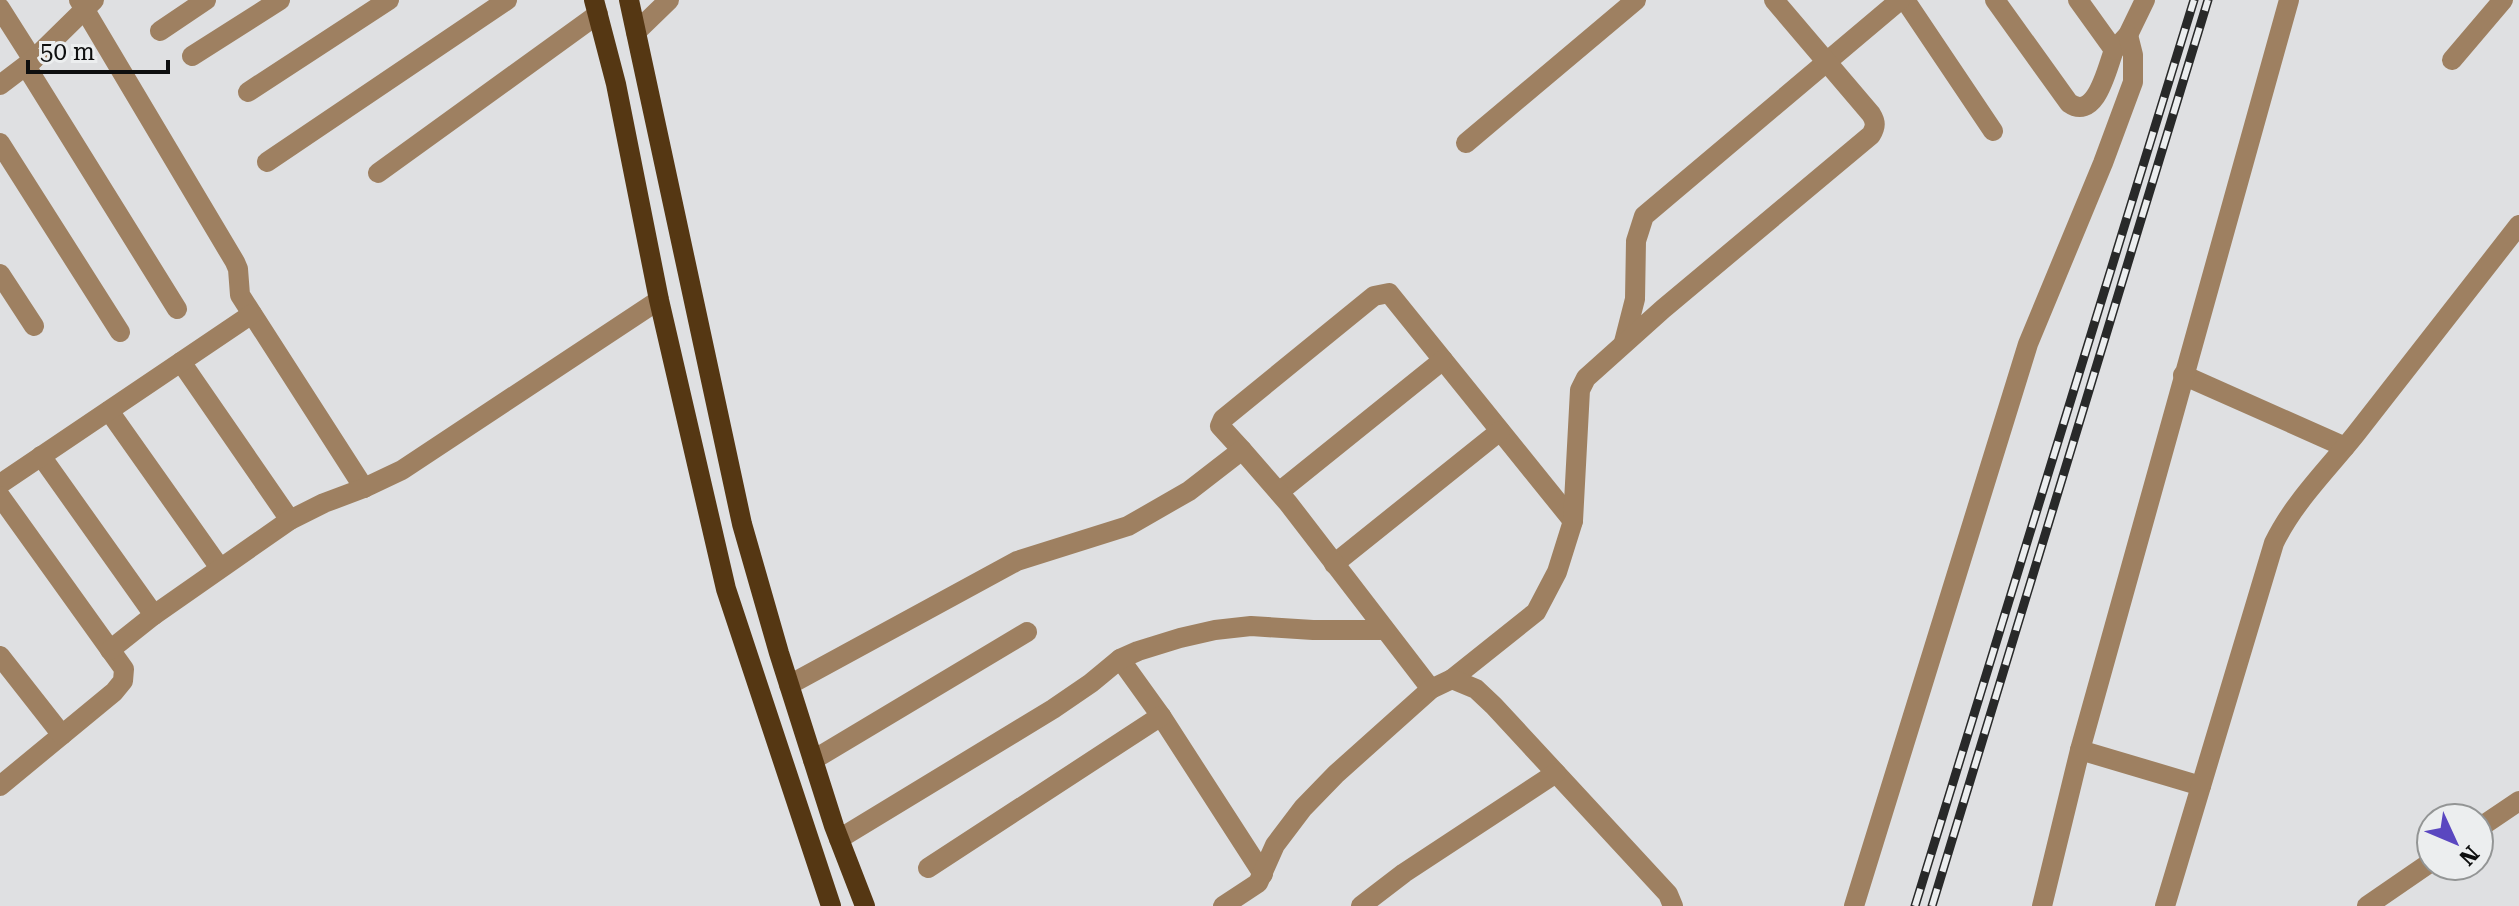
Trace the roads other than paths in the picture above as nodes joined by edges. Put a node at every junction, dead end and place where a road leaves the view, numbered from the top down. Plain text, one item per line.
1 (206, 0) edge
2 (280, 0) edge
3 (389, 0) edge
4 (507, 0) edge
5 (629, 0) edge
6 (669, 0) edge
7 (1636, 0) edge
8 (1774, 0) edge
9 (1902, 0) edge
10 (1995, 0) edge
11 (2078, 0) edge
12 (2145, 0) edge
13 (2289, 0) edge
14 (2502, 0) edge
15 (86, 3) edge
16 (596, 7) edge
17 (0, 8) edge
18 (160, 31) dead end
19 (636, 32) junction
20 (2121, 42) junction
21 (192, 56) dead end
22 (2452, 60) dead end
23 (1827, 61) junction
24 (29, 63) junction
25 (0, 85) edge
26 (248, 92) dead end
27 (1993, 131) dead end
28 (0, 143) edge
29 (1466, 143) dead end
30 (267, 162) dead end
31 (378, 173) dead end
32 (2519, 225) edge
33 (0, 274) edge
34 (659, 300) junction
35 (177, 309) dead end
36 (252, 314) junction
37 (34, 326) dead end
38 (120, 332) dead end
39 (1623, 343) junction
40 (1443, 360) junction
41 (181, 362) junction
42 (2183, 375) junction
43 (109, 411) junction
44 (1500, 431) junction
45 (2345, 447) junction
46 (1242, 450) junction
47 (41, 456) junction
48 (0, 484) edge
49 (364, 488) junction
50 (1279, 492) junction
51 (0, 496) edge
52 (290, 520) junction
53 (1573, 521) junction
54 (1334, 564) junction
55 (220, 568) junction
56 (154, 615) junction
57 (1385, 630) junction
58 (1027, 632) dead end
59 (110, 650) junction
60 (0, 656) edge
61 (1120, 659) junction
62 (1452, 679) junction
63 (789, 685) junction
64 (1431, 689) junction
65 (1161, 716) junction
66 (62, 735) junction
67 (2080, 750) junction
68 (813, 760) junction
69 (1556, 773) junction
70 (0, 786) edge
71 (2201, 786) junction
72 (2519, 801) edge
73 (2495, 817) edge
74 (839, 839) junction
75 (928, 868) dead end
76 (2415, 873) edge
77 (1263, 874) junction
78 (831, 906) edge
79 (865, 906) edge
80 (1223, 906) edge
81 (1361, 906) edge
82 (1673, 906) edge
83 (1854, 906) edge
84 (2042, 906) edge
85 (2165, 906) edge
86 (2367, 906) edge

1 - 18 street
2 - 21 street
3 - 26 street
4 - 30 street
5 - 19 main road
6 - 19 street
7 - 29 street
8 - 23 street
9 - 23 street
9 - 27 street
10 - 20 street
11 - 20 street
12 - 20 street
13 - 42 street
14 - 22 street
15 - 24 street
15 - 36 street
16 - 31 street
16 - 34 main road
17 - 24 street
19 - 63 main road
20 - 83 street
23 - 39 street
23 - 39 street
24 - 25 street
24 - 35 street
28 - 38 street
32 - 45 street
33 - 37 street
34 - 49 street
34 - 78 main road
36 - 41 street
36 - 49 street
39 - 53 street
40 - 44 street
40 - 46 street
40 - 50 street
41 - 43 street
41 - 52 street
42 - 45 street
42 - 67 street
43 - 47 street
43 - 55 street
44 - 53 street
44 - 54 street
45 - 71 street
46 - 50 street
46 - 63 street
47 - 48 street
47 - 56 street
49 - 52 street
50 - 54 street
51 - 59 street
52 - 55 street
53 - 62 street
54 - 57 street
55 - 56 street
56 - 59 street
57 - 61 street
57 - 64 street
58 - 68 street
59 - 66 street
60 - 66 street
61 - 65 street
61 - 74 street
62 - 64 street
62 - 69 street
63 - 68 main road
64 - 77 street
65 - 75 street
65 - 77 street
66 - 70 street
67 - 71 street
67 - 84 street
68 - 74 main road
69 - 81 street
69 - 82 street
71 - 85 street
72 - 73 street
74 - 79 main road
76 - 86 street
77 - 80 street

